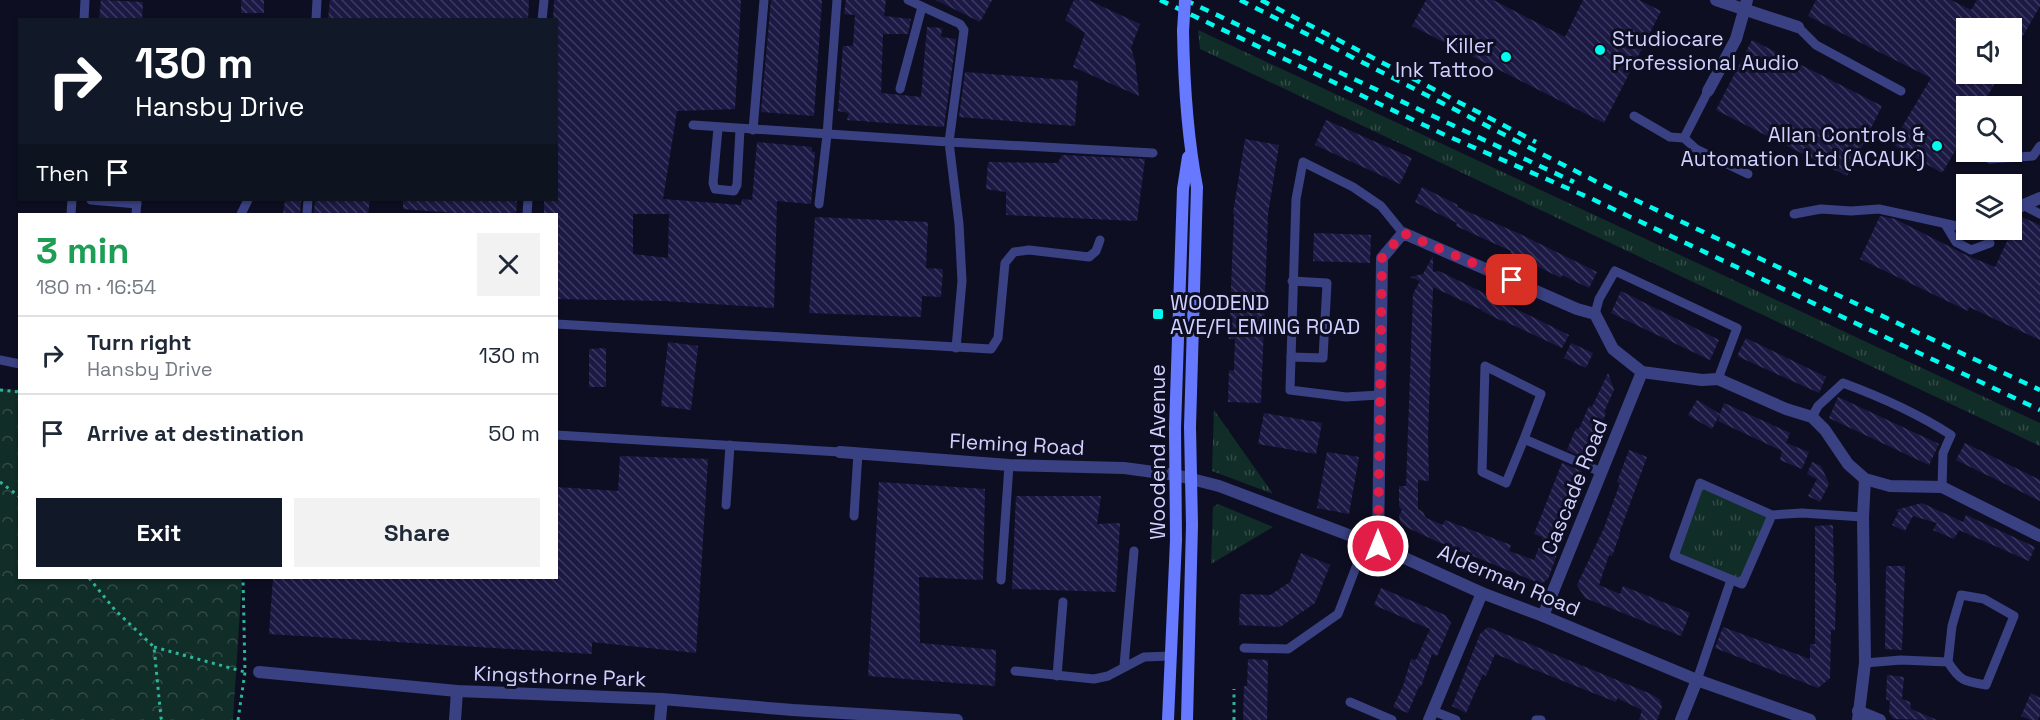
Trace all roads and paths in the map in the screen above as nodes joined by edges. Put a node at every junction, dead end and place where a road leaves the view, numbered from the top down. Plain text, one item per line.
1 (85, 0) edge
2 (317, 0) edge
3 (544, 0) edge
4 (765, 0) edge
5 (837, 0) edge
6 (908, 0) edge
7 (1185, 0) edge
8 (1716, 0) edge
9 (1745, 4) edge
10 (922, 7) junction
11 (84, 18) edge
12 (316, 18) edge
13 (542, 18) edge
14 (1798, 27) joint
15 (900, 89) dead end
16 (1708, 91) joint
17 (1900, 91) dead end
18 (1634, 116) dead end
19 (693, 125) dead end
20 (718, 128) junction
21 (740, 129) junction
22 (753, 130) junction
23 (827, 135) junction
24 (1684, 138) junction
25 (949, 142) junction
26 (2040, 146) edge
27 (1190, 150) junction
28 (1153, 153) dead end
29 (2022, 157) edge
30 (1748, 174) dead end
31 (2040, 198) edge
32 (114, 201) edge
33 (137, 202) edge
34 (819, 204) dead end
35 (2022, 206) edge
36 (2022, 209) edge
37 (1794, 214) dead end
38 (2040, 214) edge
39 (1945, 224) junction
40 (1956, 226) edge
41 (1403, 233) junction
42 (1100, 240) dead end
43 (1990, 243) dead end
44 (1293, 282) junction
45 (1595, 314) junction
46 (558, 324) edge
47 (956, 348) junction
48 (1291, 357) junction
49 (0, 360) edge
50 (18, 364) edge
51 (1642, 372) junction
52 (1718, 379) junction
53 (0, 390) edge
54 (18, 392) edge
55 (1379, 395) junction
56 (1812, 417) junction
57 (558, 435) edge
58 (1524, 439) junction
59 (730, 445) junction
60 (840, 452) joint
61 (858, 453) junction
62 (1009, 465) junction
63 (1601, 472) junction
64 (1176, 476) junction
65 (1191, 479) junction
66 (1865, 479) junction
67 (0, 482) edge
68 (1942, 487) junction
69 (18, 495) edge
70 (726, 505) dead end
71 (1772, 515) junction
72 (854, 516) dead end
73 (1863, 517) junction
74 (2040, 536) edge
75 (1366, 541) junction
76 (1378, 546) junction
77 (1134, 551) dead end
78 (90, 579) edge
79 (243, 579) edge
80 (1001, 580) dead end
81 (1731, 580) junction
82 (1482, 593) junction
83 (1063, 602) dead end
84 (1543, 616) junction
85 (154, 647) junction
86 (1244, 648) dead end
87 (1171, 656) junction
88 (1948, 662) junction
89 (1865, 663) junction
90 (1124, 666) junction
91 (1014, 671) dead end
92 (245, 672) junction
93 (259, 672) dead end
94 (1057, 676) junction
95 (1696, 680) junction
96 (1234, 689) dead end
97 (457, 691) junction
98 (662, 699) junction
99 (1350, 702) dead end
100 (793, 715) edge
101 (1431, 715) edge
102 (1858, 716) edge
103 (162, 720) edge
104 (238, 720) edge
105 (455, 720) edge
106 (660, 720) edge
107 (949, 720) edge
108 (1168, 720) edge
109 (1187, 720) edge
110 (1234, 720) edge
111 (1392, 720) edge
112 (1456, 720) edge
113 (1681, 720) edge
114 (1810, 720) edge
115 (1880, 720) edge

1 - 11 lane
2 - 12 lane
3 - 13 lane
4 - 22 lane
5 - 23 lane
6 - 10 lane
7 - 27 street, Woodend Avenue, bridge
8 - 9 street
9 - 14 street
9 - 16 street
10 - 15 lane
10 - 25 lane
14 - 17 lane
16 - 24 lane
18 - 24 lane
19 - 20 lane
20 - 21 lane
20 - 21 lane
21 - 22 lane
22 - 23 lane
23 - 25 lane
23 - 34 lane
24 - 30 lane
25 - 28 lane
25 - 47 lane
26 - 29 lane
27 - 64 street, Woodend Avenue
27 - 65 street, Woodend Avenue
31 - 35 street
32 - 33 lane
36 - 38 lane
37 - 39 lane
39 - 40 lane
39 - 43 lane
41 - 44 lane
41 - 45 street
41 - 55 street
42 - 47 lane
44 - 48 lane
44 - 48 lane
45 - 51 street
45 - 52 lane
46 - 47 lane
48 - 55 lane
49 - 50 lane
51 - 52 street
51 - 63 street, Cascade Road
52 - 56 street
53 - 54 path
55 - 76 street
56 - 66 street
56 - 68 lane
57 - 59 lane
58 - 58 lane
58 - 63 lane
59 - 60 lane
59 - 70 lane
60 - 61 street, Fleming Road
61 - 62 street, Fleming Road
61 - 72 lane
62 - 64 street, Fleming Road
62 - 80 lane
63 - 84 street, Cascade Road
64 - 65 street, Fleming Road
64 - 87 street, Woodend Avenue
65 - 75 street, Alderman Road
65 - 109 street, Woodend Avenue
66 - 68 street
66 - 73 street
67 - 69 path
68 - 74 street
71 - 73 lane
71 - 81 lane
71 - 81 lane
73 - 89 street
75 - 76 street, Alderman Road
75 - 86 lane
76 - 82 street, Alderman Road
77 - 90 lane
78 - 85 path
79 - 92 path
81 - 95 lane
82 - 84 street, Alderman Road
82 - 101 street
83 - 94 lane
84 - 95 street, Alderman Road
85 - 92 path
85 - 103 path
87 - 90 lane
87 - 108 street, Woodend Avenue
88 - 88 lane
88 - 89 lane
89 - 102 street
90 - 94 lane
91 - 94 lane
92 - 104 path
93 - 97 street, Kingsthorne Park
95 - 113 street
95 - 114 street, Alderman Road
96 - 110 path
97 - 98 street, Kingsthorne Park
97 - 105 street, Kingsthorne Park
98 - 100 street, Kingsthorne Park
98 - 106 street, Kingsthorne Park
99 - 111 lane
100 - 107 street, Kingsthorne Park
101 - 112 lane
102 - 115 street

